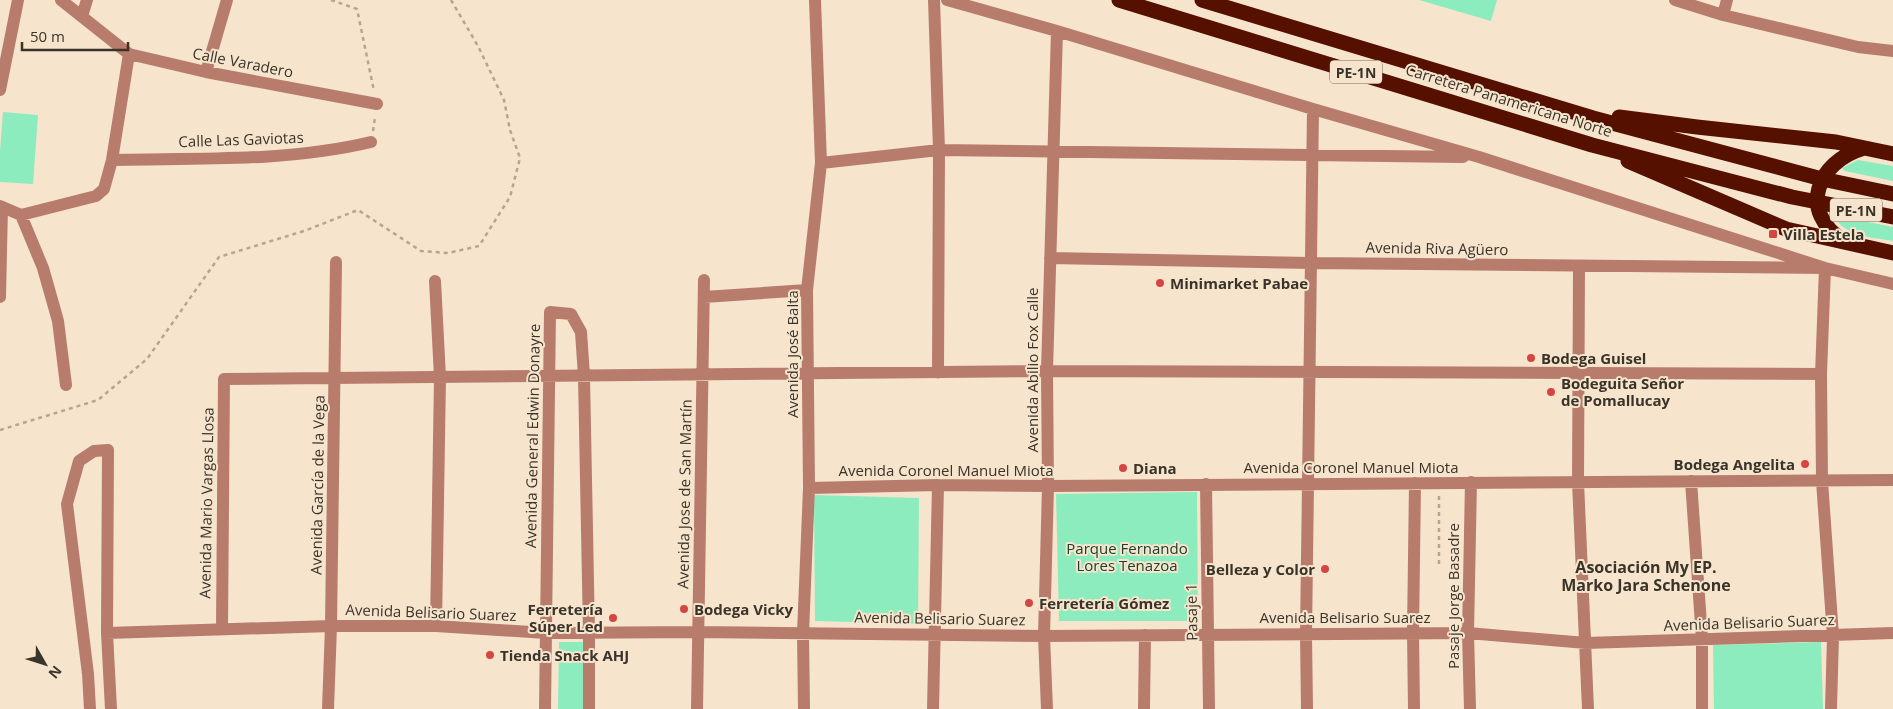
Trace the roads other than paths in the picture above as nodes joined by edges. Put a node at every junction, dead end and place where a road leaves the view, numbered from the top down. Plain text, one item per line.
1 (18, 0) edge
2 (61, 0) edge
3 (87, 0) edge
4 (227, 0) edge
5 (814, 0) edge
6 (934, 0) edge
7 (947, 0) edge
8 (1119, 0) edge
9 (1202, 0) edge
10 (1675, 0) edge
11 (1728, 0) edge
12 (1723, 15) junction
13 (82, 16) junction
14 (1057, 31) junction
15 (1893, 51) edge
16 (129, 54) junction
17 (206, 72) junction
18 (0, 90) edge
19 (377, 104) road end
20 (1313, 109) junction
21 (1593, 118) junction
22 (371, 142) road end
23 (1592, 145) junction
24 (1864, 148) junction
25 (939, 150) junction
26 (1053, 151) junction
27 (1893, 154) edge
28 (1313, 155) junction
29 (1479, 157) junction
30 (112, 160) junction
31 (821, 163) junction
32 (1822, 179) junction
33 (1893, 194) edge
34 (1818, 202) junction
35 (1, 207) edge
36 (21, 215) junction
37 (1893, 217) edge
38 (1847, 243) junction
39 (1893, 253) edge
40 (1050, 258) junction
41 (336, 262) dead end
42 (1312, 263) junction
43 (1579, 266) junction
44 (1825, 268) junction
45 (704, 280) dead end
46 (435, 281) dead end
47 (1893, 284) edge
48 (807, 290) junction
49 (0, 297) edge
50 (704, 297) junction
51 (1047, 372) junction
52 (1311, 372) junction
53 (938, 373) junction
54 (1578, 373) junction
55 (1822, 374) junction
56 (550, 375) junction
57 (807, 375) junction
58 (584, 376) junction
59 (702, 376) junction
60 (440, 377) junction
61 (335, 378) junction
62 (66, 386) dead end
63 (1893, 480) edge
64 (1691, 481) junction
65 (1822, 481) junction
66 (1470, 482) junction
67 (1578, 482) junction
68 (1309, 483) junction
69 (1415, 483) junction
70 (1206, 484) junction
71 (938, 485) junction
72 (1048, 486) junction
73 (810, 488) junction
74 (331, 626) junction
75 (436, 626) junction
76 (222, 628) junction
77 (106, 632) junction
78 (698, 632) junction
79 (1413, 632) junction
80 (546, 633) junction
81 (590, 633) junction
82 (803, 633) junction
83 (1468, 633) junction
84 (1893, 633) edge
85 (935, 634) junction
86 (1208, 634) junction
87 (1306, 634) junction
88 (1145, 635) junction
89 (1044, 636) junction
90 (1834, 636) junction
91 (1702, 640) junction
92 (1586, 643) junction
93 (90, 709) edge
94 (111, 709) edge
95 (328, 709) edge
96 (545, 709) edge
97 (589, 709) edge
98 (697, 709) edge
99 (804, 709) edge
100 (933, 709) edge
101 (1048, 709) edge
102 (1144, 709) edge
103 (1209, 709) edge
104 (1307, 709) edge
105 (1414, 709) edge
106 (1470, 709) edge
107 (1588, 709) edge
108 (1702, 709) edge
109 (1831, 709) edge

1 - 18 street
2 - 13 street, Calle Varadero
3 - 13 street
4 - 17 street
5 - 31 street, Avenida José Balta
6 - 25 street
7 - 14 street
8 - 23 highway, Carretera Panamericana Norte / PE-1N
9 - 21 highway, Carretera Panamericana Norte / PE-1N
10 - 12 street
11 - 12 street
12 - 15 street
13 - 16 street, Calle Varadero
14 - 20 street
14 - 26 street, Avenida Abilio Fox Calle
16 - 17 street, Calle Varadero
16 - 30 street
17 - 19 street, Calle Varadero
20 - 28 street
20 - 29 street
21 - 24 highway
21 - 32 highway, Carretera Panamericana Norte / PE-1N
22 - 30 street, Calle Las Gaviotas
23 - 34 highway, Carretera Panamericana Norte / PE-1N
23 - 38 highway
24 - 27 highway
24 - 32 highway
25 - 26 street
25 - 31 street
25 - 53 street
26 - 28 street
26 - 40 street, Avenida Abilio Fox Calle
28 - 29 street
28 - 42 street
29 - 44 street
30 - 36 street
31 - 48 street, Avenida José Balta
32 - 33 highway, Carretera Panamericana Norte / PE-1N
32 - 34 highway
34 - 37 highway, Carretera Panamericana Norte / PE-1N
34 - 38 highway
35 - 36 street
35 - 49 street
36 - 62 street
38 - 39 highway
40 - 42 street, Avenida Riva Agüero
40 - 51 street, Avenida Abilio Fox Calle
41 - 61 street, Avenida García de la Vega
42 - 43 street, Avenida Riva Agüero
42 - 52 street
43 - 44 street, Avenida Riva Agüero
43 - 54 street
44 - 47 street
44 - 55 street
45 - 50 street, Avenida Jose de San Martín
46 - 60 street
48 - 50 street
48 - 57 street, Avenida José Balta
50 - 59 street, Avenida Jose de San Martín
51 - 52 street
51 - 53 street
51 - 72 street, Avenida Abilio Fox Calle
52 - 54 street
52 - 68 street
53 - 57 street
54 - 55 street
54 - 67 street
55 - 65 street
56 - 58 street
56 - 58 street, Avenida General Edwin Donayre
56 - 60 street
56 - 80 street, Avenida General Edwin Donayre
57 - 59 street
57 - 73 street, Avenida José Balta
58 - 59 street
58 - 81 street, Avenida General Edwin Donayre
59 - 78 street, Avenida Jose de San Martín
60 - 61 street
60 - 75 street
61 - 74 street, Avenida García de la Vega
61 - 76 street, Avenida Mario Vargas Llosa
63 - 65 street, Avenida Coronel Manuel Miota
64 - 65 street, Avenida Coronel Manuel Miota
64 - 67 street, Avenida Coronel Manuel Miota
64 - 91 street
65 - 90 street
66 - 67 street, Avenida Coronel Manuel Miota
66 - 69 street, Avenida Coronel Manuel Miota
66 - 83 street, Pasaje Jorge Basadre
67 - 92 street
68 - 69 street, Avenida Coronel Manuel Miota
68 - 70 street, Avenida Coronel Manuel Miota
68 - 87 street
69 - 79 street
70 - 72 street, Avenida Coronel Manuel Miota
70 - 86 street, Pasaje 1
71 - 72 street, Avenida Coronel Manuel Miota
71 - 73 street, Avenida Coronel Manuel Miota
71 - 85 street
72 - 89 street, Avenida Abilio Fox Calle
73 - 82 street, Avenida José Balta
74 - 75 street, Avenida Belisario Suarez
74 - 76 street, Avenida Belisario Suarez
74 - 95 street, Avenida García de la Vega
75 - 80 street, Avenida Belisario Suarez
76 - 77 street, Avenida Belisario Suarez
77 - 93 street
77 - 94 street
78 - 81 street, Avenida Belisario Suarez
78 - 82 street, Avenida Belisario Suarez
78 - 98 street, Avenida Jose de San Martín
79 - 83 street, Avenida Belisario Suarez
79 - 87 street, Avenida Belisario Suarez
79 - 105 street
80 - 81 street, Avenida Belisario Suarez
80 - 96 street, Avenida General Edwin Donayre
81 - 97 street, Avenida General Edwin Donayre
82 - 85 street, Avenida Belisario Suarez
82 - 99 street, Avenida José Balta
83 - 92 street, Avenida Belisario Suarez
83 - 106 street, Pasaje Jorge Basadre
84 - 90 street, Avenida Belisario Suarez
85 - 89 street, Avenida Belisario Suarez
85 - 100 street
86 - 87 street, Avenida Belisario Suarez
86 - 88 street, Avenida Belisario Suarez
86 - 103 street, Pasaje 1
87 - 104 street
88 - 89 street, Avenida Belisario Suarez
88 - 102 street
89 - 101 street, Avenida Abilio Fox Calle
90 - 91 street, Avenida Belisario Suarez
90 - 109 street
91 - 92 street, Avenida Belisario Suarez
91 - 108 street
92 - 107 street

